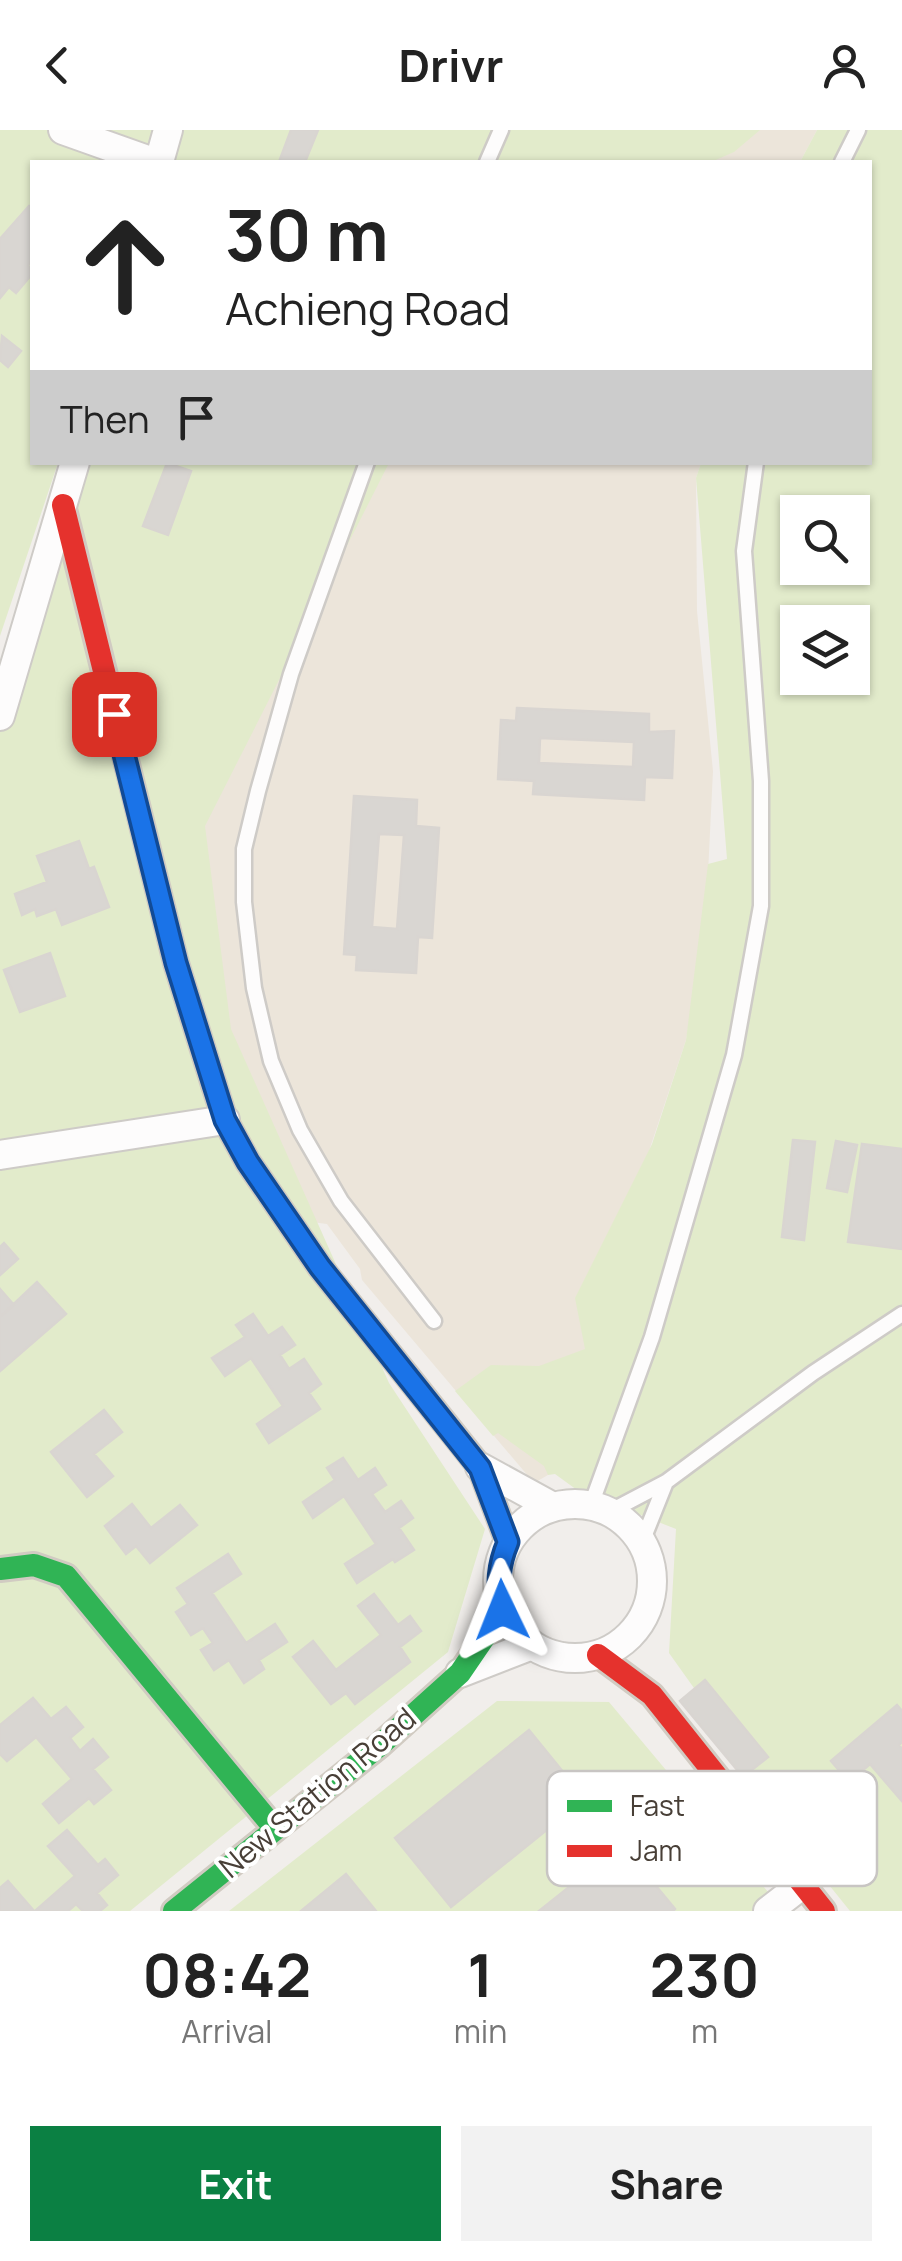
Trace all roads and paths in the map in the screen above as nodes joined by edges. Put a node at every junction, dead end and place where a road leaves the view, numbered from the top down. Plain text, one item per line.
1 (64, 130) edge
2 (168, 130) edge
3 (501, 130) edge
4 (858, 130) edge
5 (150, 160) edge
6 (157, 160) edge
7 (488, 160) edge
8 (843, 160) edge
9 (74, 465) edge
10 (366, 465) edge
11 (756, 465) edge
12 (63, 505) junction
13 (5, 685) edge
14 (0, 716) edge
15 (225, 1120) junction
16 (0, 1155) edge
17 (902, 1314) edge
18 (434, 1321) dead end
19 (480, 1468) junction
20 (666, 1482) junction
21 (553, 1507) junction
22 (600, 1509) junction
23 (508, 1542) junction
24 (642, 1542) junction
25 (0, 1569) edge
26 (502, 1610) junction
27 (632, 1632) junction
28 (532, 1645) junction
29 (598, 1655) junction
30 (460, 1673) junction
31 (652, 1695) junction
32 (713, 1771) edge
33 (275, 1829) junction
34 (800, 1886) edge
35 (805, 1886) edge
36 (174, 1911) edge
37 (768, 1911) edge
38 (824, 1911) edge

1 - 5 street
2 - 6 street
3 - 7 lane
4 - 8 lane
9 - 12 street
10 - 18 lane
11 - 22 lane
12 - 13 street
12 - 15 street
13 - 14 street
15 - 16 street
15 - 19 street
17 - 20 lane
19 - 21 street
19 - 23 street
20 - 22 lane
20 - 24 lane
21 - 22 street
21 - 23 street
22 - 24 street
23 - 26 street
24 - 27 street
25 - 33 street
26 - 28 street
26 - 30 street, New Station Road
27 - 29 street
27 - 31 street
28 - 29 street
28 - 30 street, New Station Road
29 - 31 street
30 - 33 street, New Station Road
31 - 32 street
33 - 36 street, New Station Road
34 - 37 street
35 - 38 street

